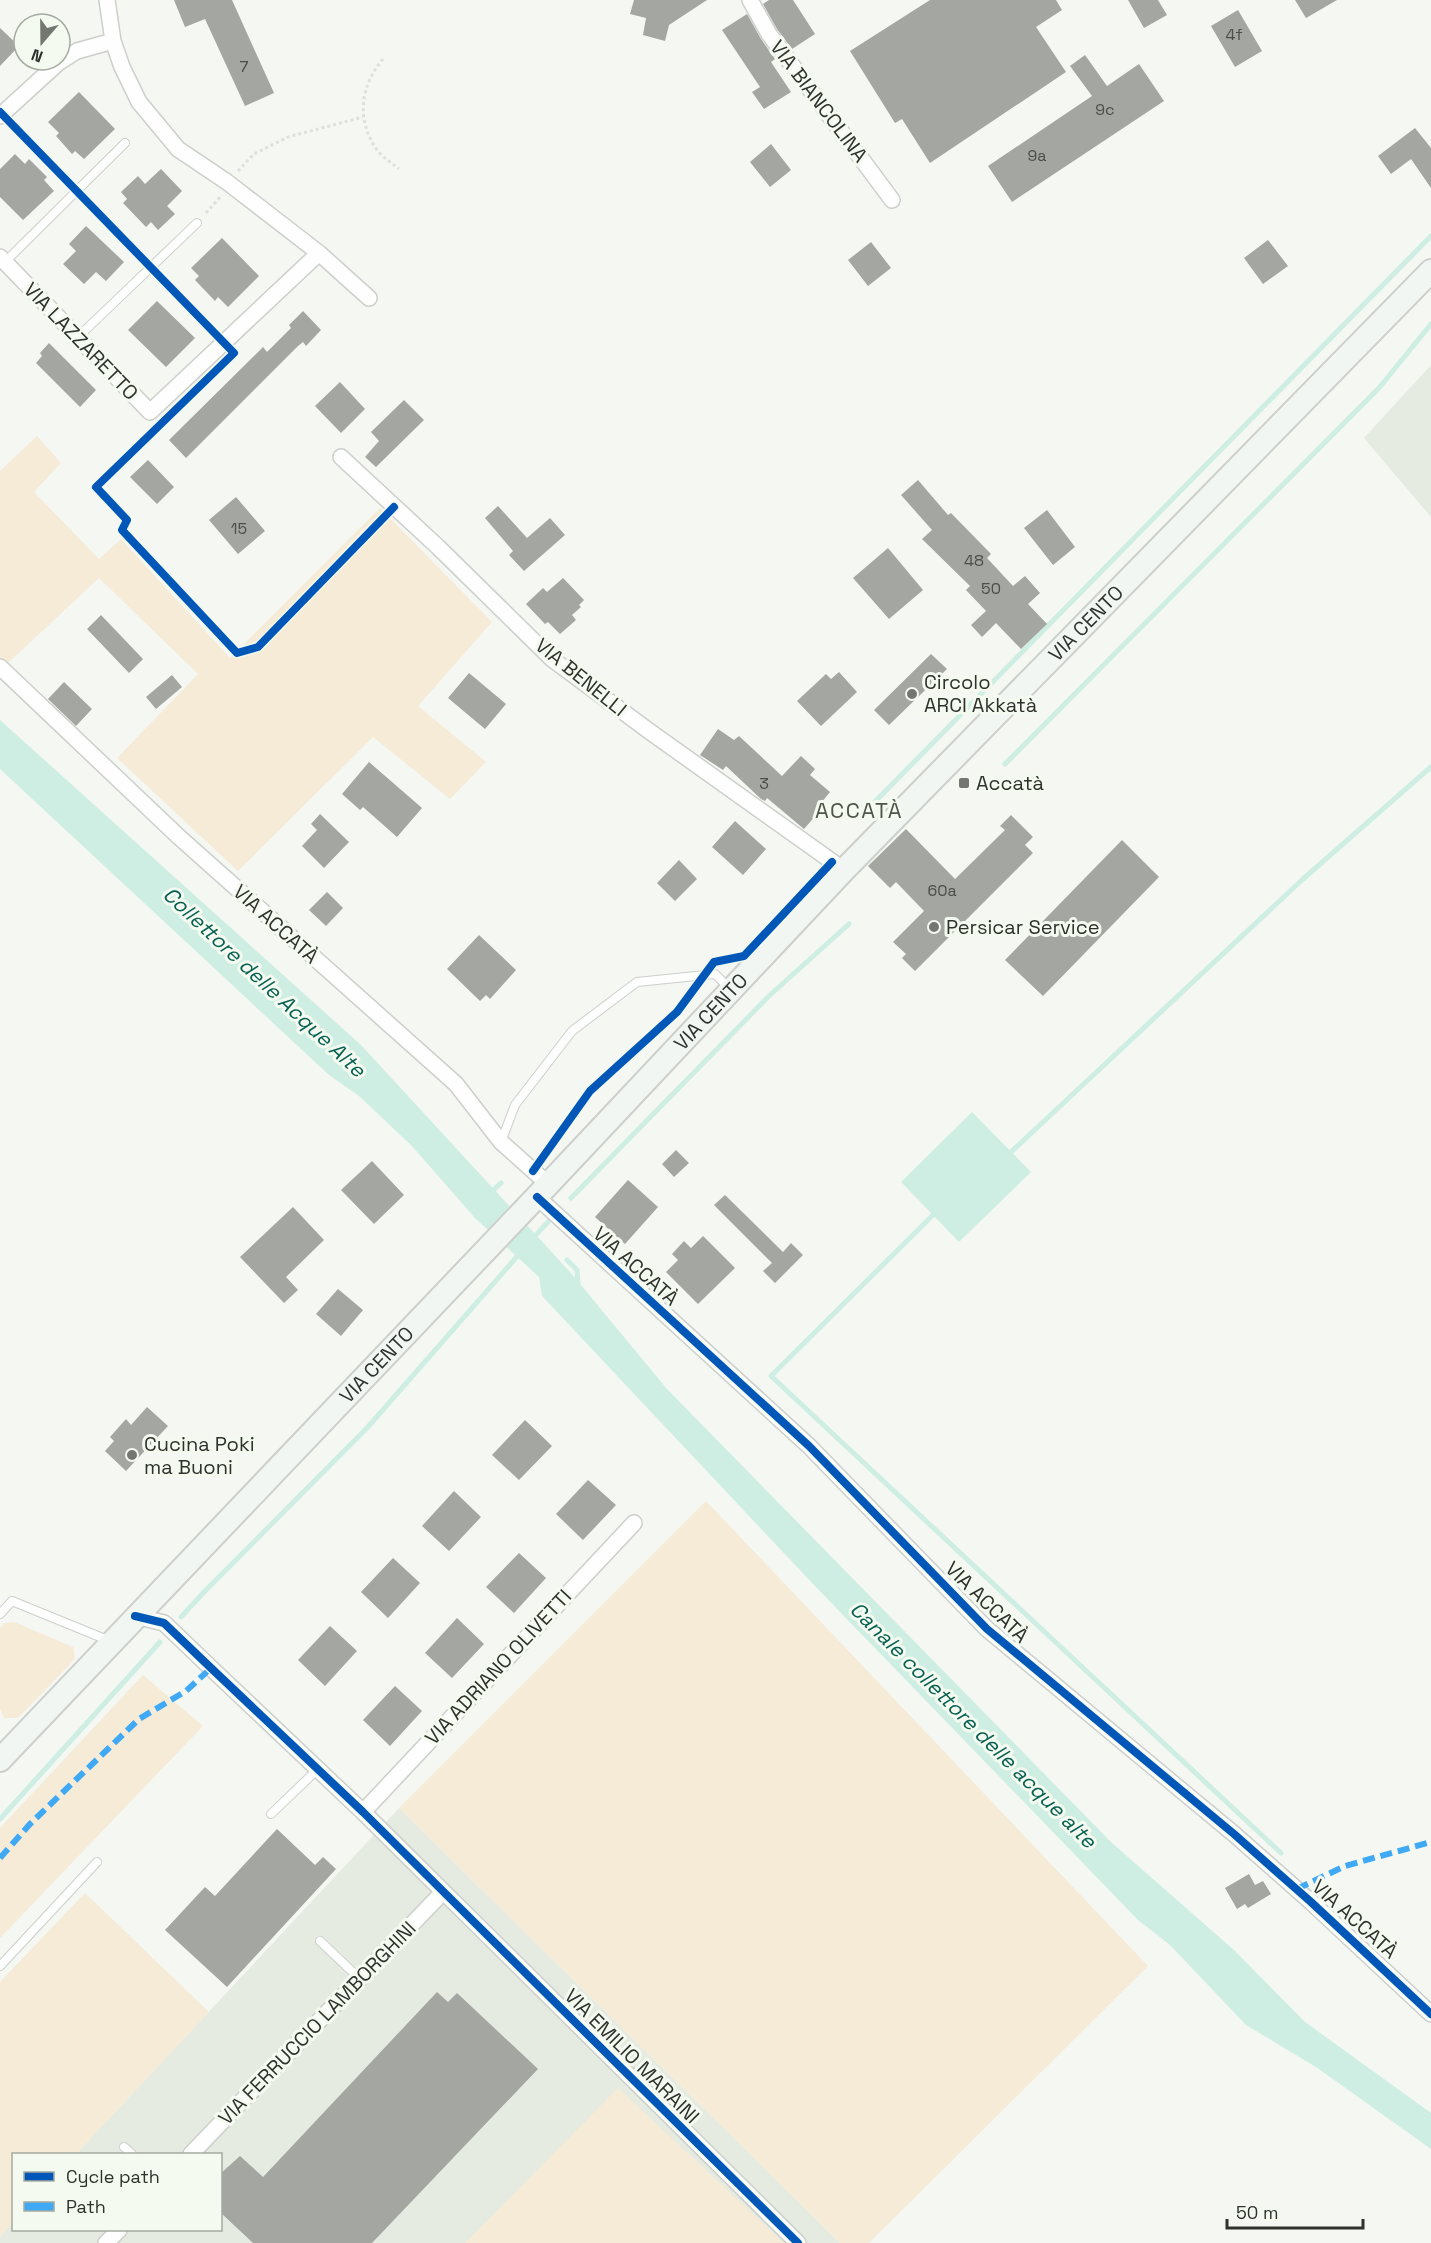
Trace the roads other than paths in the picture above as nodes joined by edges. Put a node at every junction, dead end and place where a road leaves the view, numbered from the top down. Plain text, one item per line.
1 (107, 0) edge
2 (750, 0) edge
3 (113, 41) junction
4 (0, 116) edge
5 (125, 143) dead end
6 (892, 200) dead end
7 (196, 223) road end
8 (319, 253) junction
9 (3, 259) edge
10 (1431, 271) edge
11 (369, 298) dead end
12 (77, 338) junction
13 (341, 457) dead end
14 (0, 667) edge
15 (844, 870) junction
16 (730, 989) junction
17 (501, 1142) junction
18 (537, 1196) junction
19 (634, 1523) dead end
20 (0, 1614) edge
21 (135, 1616) junction
22 (112, 1641) junction
23 (0, 1760) edge
24 (318, 1769) junction
25 (363, 1812) junction
26 (271, 1814) dead end
27 (97, 1862) dead end
28 (443, 1892) junction
29 (320, 1941) dead end
30 (0, 1966) edge
31 (360, 1979) junction
32 (1431, 2014) edge
33 (124, 2147) dead end
34 (131, 2153) edge
35 (192, 2153) edge
36 (117, 2231) edge
37 (106, 2243) edge
38 (798, 2243) edge

1 - 3 street
2 - 6 street, VIA BIANCOLINA
3 - 4 street
3 - 8 street
5 - 9 lane
7 - 12 lane
8 - 11 street
8 - 12 street, VIA LAZZARETTO
9 - 12 street, VIA LAZZARETTO
10 - 15 main road, VIA CENTO
13 - 15 street, VIA BENELLI
14 - 17 street, VIA ACCATÀ
15 - 16 main road, VIA CENTO
16 - 17 lane
16 - 18 main road, VIA CENTO
17 - 18 street, VIA ACCATÀ
18 - 21 main road, VIA CENTO
18 - 32 street, VIA ACCATÀ
19 - 25 street, VIA ADRIANO OLIVETTI
20 - 22 lane
21 - 22 main road, VIA CENTO
21 - 24 street, VIA EMILIO MARAINI
22 - 23 main road, VIA CENTO
24 - 25 street, VIA EMILIO MARAINI
24 - 26 lane
25 - 28 street, VIA EMILIO MARAINI
27 - 30 lane
28 - 31 street, VIA FERRUCCIO LAMBORGHINI
28 - 38 street, VIA EMILIO MARAINI
29 - 31 lane
31 - 35 street, VIA FERRUCCIO LAMBORGHINI
33 - 34 lane
36 - 37 street

